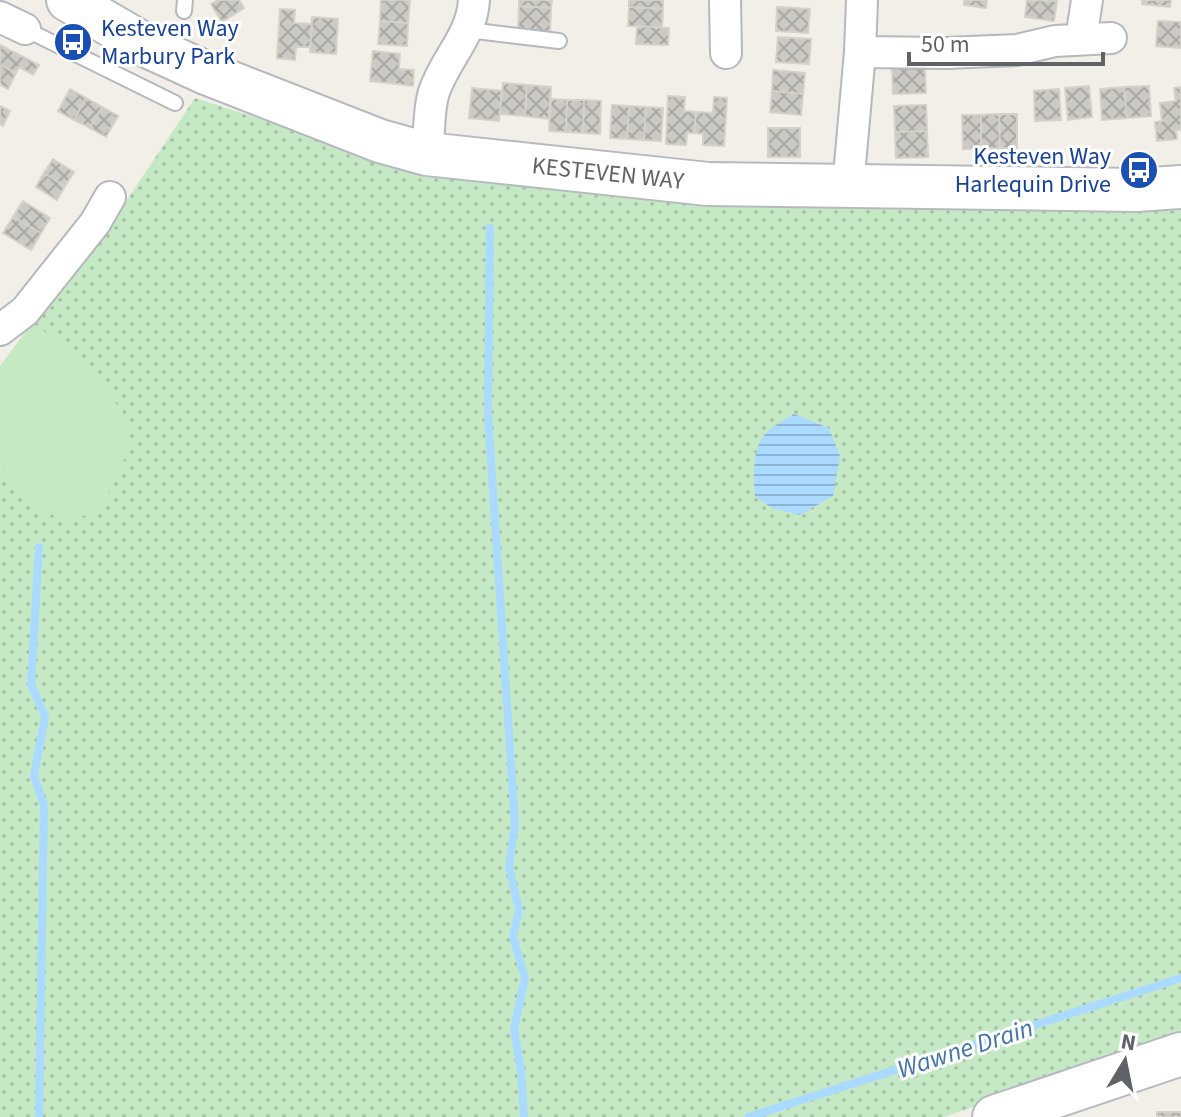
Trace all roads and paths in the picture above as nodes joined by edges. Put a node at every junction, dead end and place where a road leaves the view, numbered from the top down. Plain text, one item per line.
1 (68, 0) edge
2 (474, 0) edge
3 (726, 0) edge
4 (862, 0) edge
5 (1087, 0) edge
6 (12, 23) edge
7 (468, 30) junction
8 (559, 41) dead end
9 (860, 52) junction
10 (726, 53) dead end
11 (175, 103) dead end
12 (427, 154) junction
13 (848, 187) junction
14 (1181, 187) edge
15 (110, 197) dead end
16 (0, 330) edge
17 (1181, 1054) edge
18 (994, 1117) edge

1 - 12 street, KESTEVEN WAY
2 - 7 street
3 - 10 street
4 - 9 street
5 - 9 street
6 - 11 lane
7 - 8 lane
7 - 12 street
9 - 13 street
12 - 13 street, KESTEVEN WAY
13 - 14 street, KESTEVEN WAY
15 - 16 street
17 - 18 street

